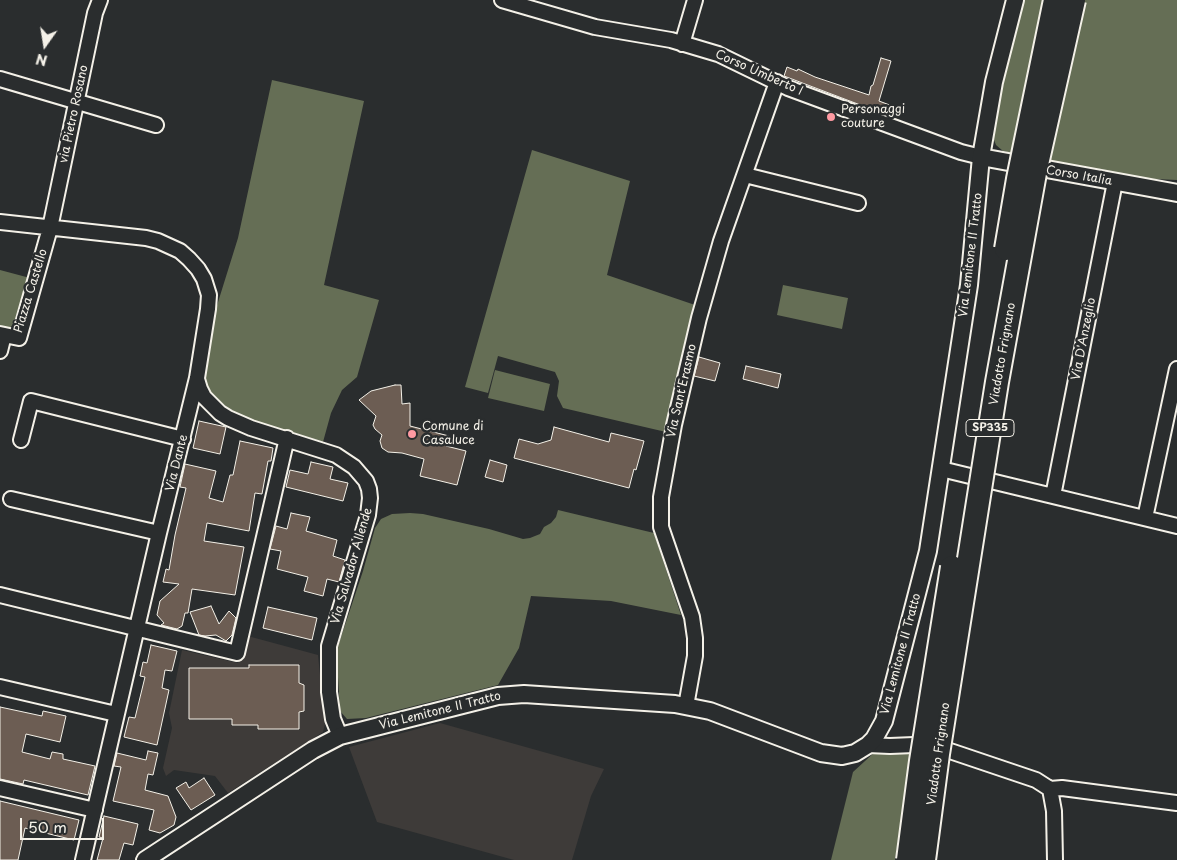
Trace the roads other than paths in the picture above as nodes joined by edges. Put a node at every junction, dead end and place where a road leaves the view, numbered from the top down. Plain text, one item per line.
1 (100, 0) edge
2 (502, 0) edge
3 (695, 0) edge
4 (1015, 0) edge
5 (1055, 0) edge
6 (1074, 0) edge
7 (682, 44) junction
8 (0, 79) edge
9 (778, 82) junction
10 (77, 100) junction
11 (156, 125) dead end
12 (981, 157) junction
13 (744, 175) junction
14 (1115, 182) junction
15 (1177, 193) edge
16 (858, 203) dead end
17 (0, 222) edge
18 (50, 228) junction
19 (2, 334) edge
20 (0, 351) edge
21 (1177, 369) edge
22 (197, 378) junction
23 (287, 438) junction
24 (183, 439) junction
25 (21, 440) dead end
26 (941, 469) junction
27 (1054, 496) junction
28 (11, 498) dead end
29 (1145, 518) junction
30 (1177, 526) edge
31 (159, 532) junction
32 (0, 595) edge
33 (136, 628) junction
34 (0, 687) edge
35 (686, 706) junction
36 (116, 714) junction
37 (340, 736) junction
38 (868, 745) junction
39 (914, 745) dead end
40 (950, 751) dead end
41 (0, 788) edge
42 (1050, 789) junction
43 (1177, 803) edge
44 (94, 810) junction
45 (83, 860) edge
46 (145, 860) edge
47 (908, 860) edge
48 (924, 860) edge
49 (1055, 860) edge

1 - 10 street, via Pietro Rosano
2 - 7 street, Corso Umberto I
3 - 7 street
4 - 12 street, Via Lemitone II Tratto
5 - 47 highway, Viadotto Frignano / SP335, bridge
6 - 48 highway, Viadotto Frignano / SP335, bridge
7 - 9 street, Corso Umberto I
8 - 10 street
9 - 12 street, Corso Umberto I
9 - 13 street, Via Sant'Erasmo
10 - 11 street
10 - 18 street, via Pietro Rosano
12 - 14 street, Corso Italia
12 - 26 street, Via Lemitone II Tratto
13 - 16 street
13 - 35 street, Via Sant'Erasmo
14 - 15 street, Corso Italia
14 - 27 street, Via D'Anzeglio
17 - 18 street, Via Dante
18 - 19 street, Piazza Castello
18 - 22 street, Via Dante
19 - 20 street
21 - 29 street
22 - 23 street, Via Salvador Allende
22 - 24 street, Via Dante
23 - 33 street
23 - 37 street, Via Salvador Allende
24 - 25 street
24 - 31 street, Via Dante
26 - 27 street
26 - 38 street, Via Lemitone II Tratto
27 - 29 street
28 - 31 street
29 - 30 street
31 - 33 street, Via Dante
32 - 33 street
33 - 36 street, Via Dante
34 - 36 street
35 - 37 street, Via Lemitone II Tratto
35 - 38 street, Via Lemitone II Tratto
36 - 44 street, Via Dante
37 - 46 street, Via Lemitone II Tratto
38 - 39 street
40 - 42 street
41 - 44 street
42 - 43 street
42 - 49 street
44 - 45 street, Via Dante

